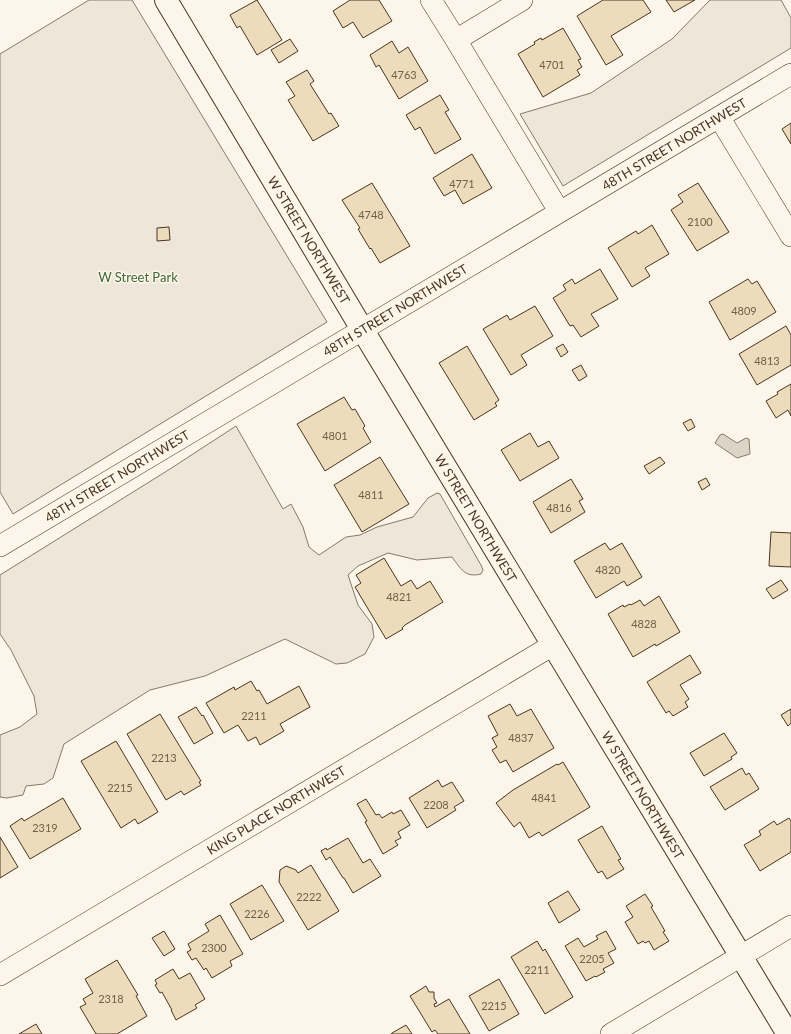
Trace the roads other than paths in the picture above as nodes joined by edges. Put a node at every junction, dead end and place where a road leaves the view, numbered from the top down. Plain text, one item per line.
1 (166, 0) edge
2 (431, 0) edge
3 (522, 0) edge
4 (456, 40) junction
5 (791, 74) edge
6 (720, 117) junction
7 (559, 211) junction
8 (791, 236) edge
9 (362, 329) junction
10 (3, 537) edge
11 (553, 645) junction
12 (791, 926) edge
13 (740, 956) junction
14 (0, 975) edge
15 (611, 1034) edge
16 (788, 1034) edge

1 - 9 street, W STREET NORTHWEST
2 - 4 street
3 - 4 street
4 - 7 street
5 - 6 street, 48TH STREET NORTHWEST
6 - 7 street, 48TH STREET NORTHWEST
6 - 8 street
7 - 9 street, 48TH STREET NORTHWEST
9 - 10 street, 48TH STREET NORTHWEST
9 - 11 street, W STREET NORTHWEST
11 - 13 street, W STREET NORTHWEST
11 - 14 street, KING PLACE NORTHWEST
12 - 13 street
13 - 15 street
13 - 16 street, W STREET NORTHWEST

